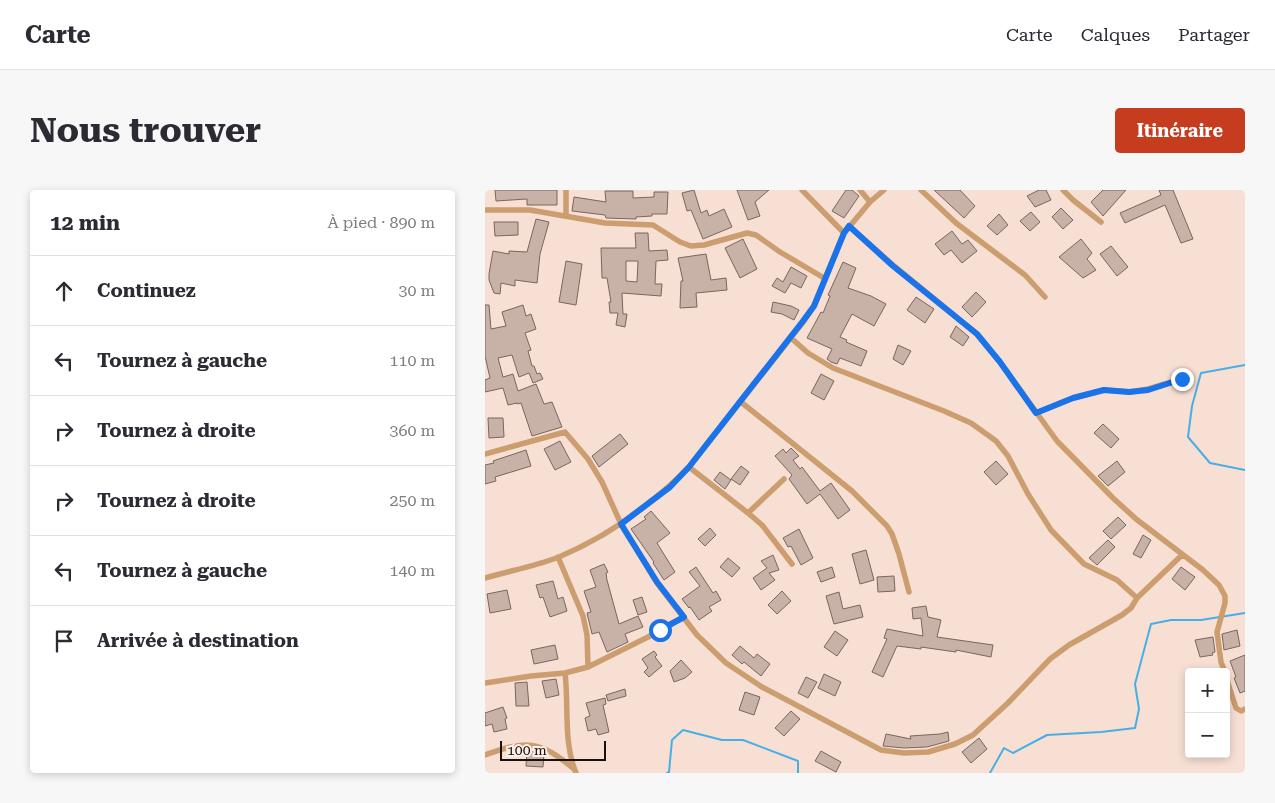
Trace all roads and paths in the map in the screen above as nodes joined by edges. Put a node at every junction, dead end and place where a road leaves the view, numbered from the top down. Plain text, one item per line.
1 (566, 190) edge
2 (802, 190) edge
3 (860, 190) edge
4 (884, 190) edge
5 (921, 190) edge
6 (1063, 190) edge
7 (870, 202) junction
8 (485, 210) edge
9 (566, 215) junction
10 (1101, 222) dead end
11 (849, 226) junction
12 (844, 233) junction
13 (825, 278) junction
14 (1045, 298) dead end
15 (791, 338) junction
16 (1182, 379) dead end
17 (741, 402) junction
18 (1036, 413) junction
19 (485, 454) edge
20 (689, 467) junction
21 (784, 479) dead end
22 (748, 512) junction
23 (621, 524) junction
24 (1182, 555) junction
25 (558, 558) junction
26 (791, 564) dead end
27 (485, 578) edge
28 (909, 592) dead end
29 (1137, 598) junction
30 (684, 617) junction
31 (588, 667) junction
32 (1223, 668) edge
33 (565, 673) junction
34 (485, 683) edge
35 (1230, 689) edge
36 (1245, 709) edge
37 (485, 755) edge
38 (575, 771) edge

1 - 9 street
2 - 12 street
3 - 7 street
4 - 7 street
5 - 14 street
6 - 10 street
7 - 11 street
8 - 9 street
9 - 13 street
11 - 12 street
11 - 18 street
12 - 13 street
13 - 15 street
15 - 17 street
15 - 29 street
16 - 18 street
17 - 20 street
17 - 28 street
18 - 24 street
19 - 23 street
20 - 22 street
20 - 23 street
21 - 22 street
22 - 26 street
23 - 25 street
23 - 30 street
24 - 29 street
24 - 32 street
25 - 27 street
25 - 31 street
29 - 30 street
30 - 31 street
31 - 33 street
33 - 34 street
33 - 38 street
35 - 36 street
37 - 38 street

